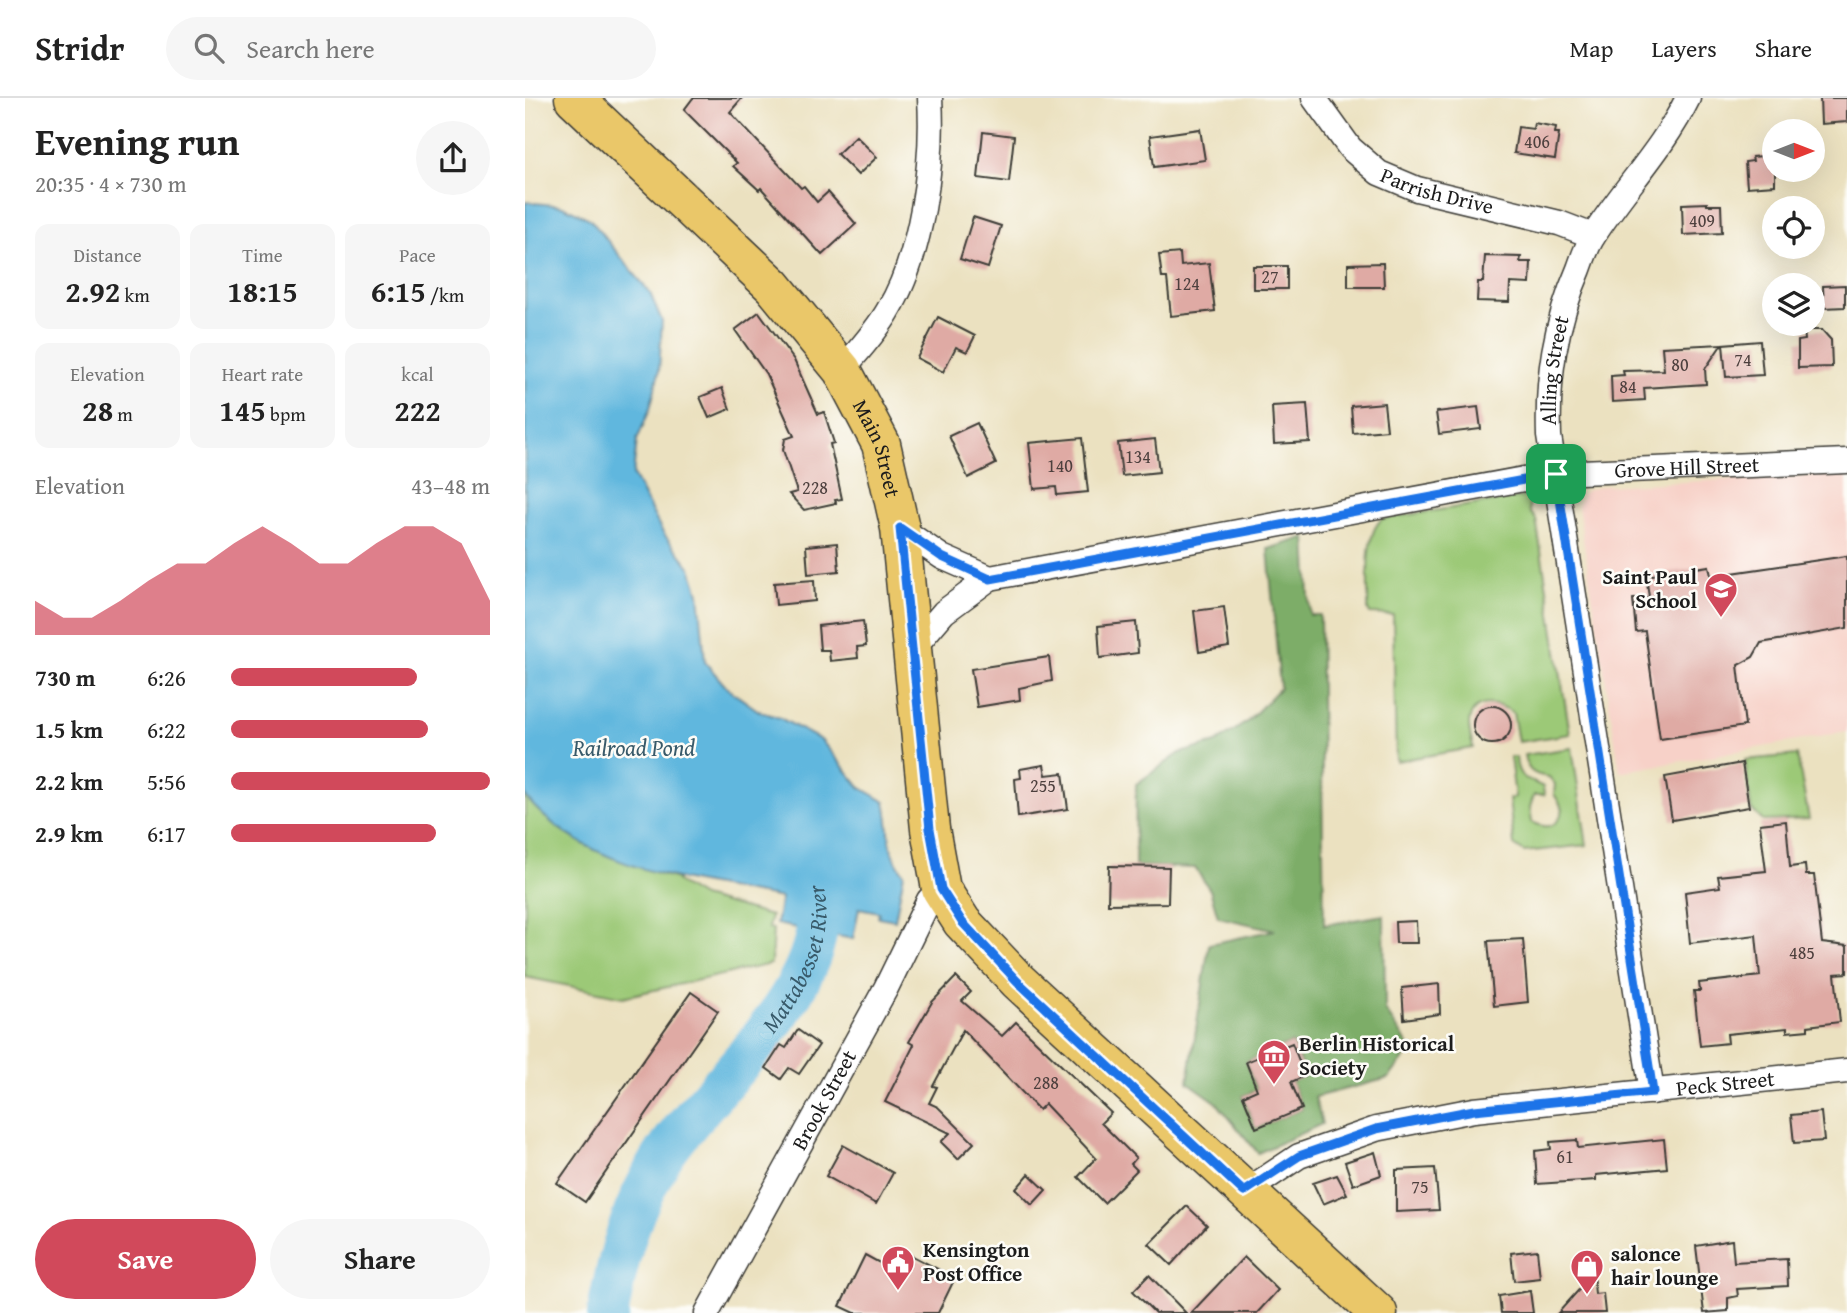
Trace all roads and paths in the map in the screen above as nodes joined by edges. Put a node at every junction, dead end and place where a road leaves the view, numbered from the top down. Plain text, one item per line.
1 (574, 98) edge
2 (930, 98) edge
3 (1314, 98) edge
4 (1688, 98) edge
5 (1593, 236) junction
6 (842, 370) junction
7 (1847, 461) edge
8 (1556, 474) junction
9 (900, 528) junction
10 (990, 579) junction
11 (914, 647) junction
12 (941, 889) junction
13 (1847, 1071) edge
14 (1653, 1092) junction
15 (1244, 1192) junction
16 (707, 1313) edge
17 (1378, 1313) edge

1 - 6 main road, Main Street
2 - 6 street
3 - 5 street, Parrish Drive
4 - 5 street, Alling Street
5 - 8 street, Alling Street
6 - 9 main road, Main Street
7 - 8 street, Grove Hill Street
8 - 10 street, Grove Hill Street
8 - 14 street, Alling Street
9 - 10 street
9 - 11 main road, Main Street
10 - 11 street, Grove Hill Street
11 - 12 main road, Main Street
12 - 15 main road, Main Street
12 - 16 street, Brook Street
13 - 14 street, Peck Street
14 - 15 street, Peck Street
15 - 17 main road, Main Street

